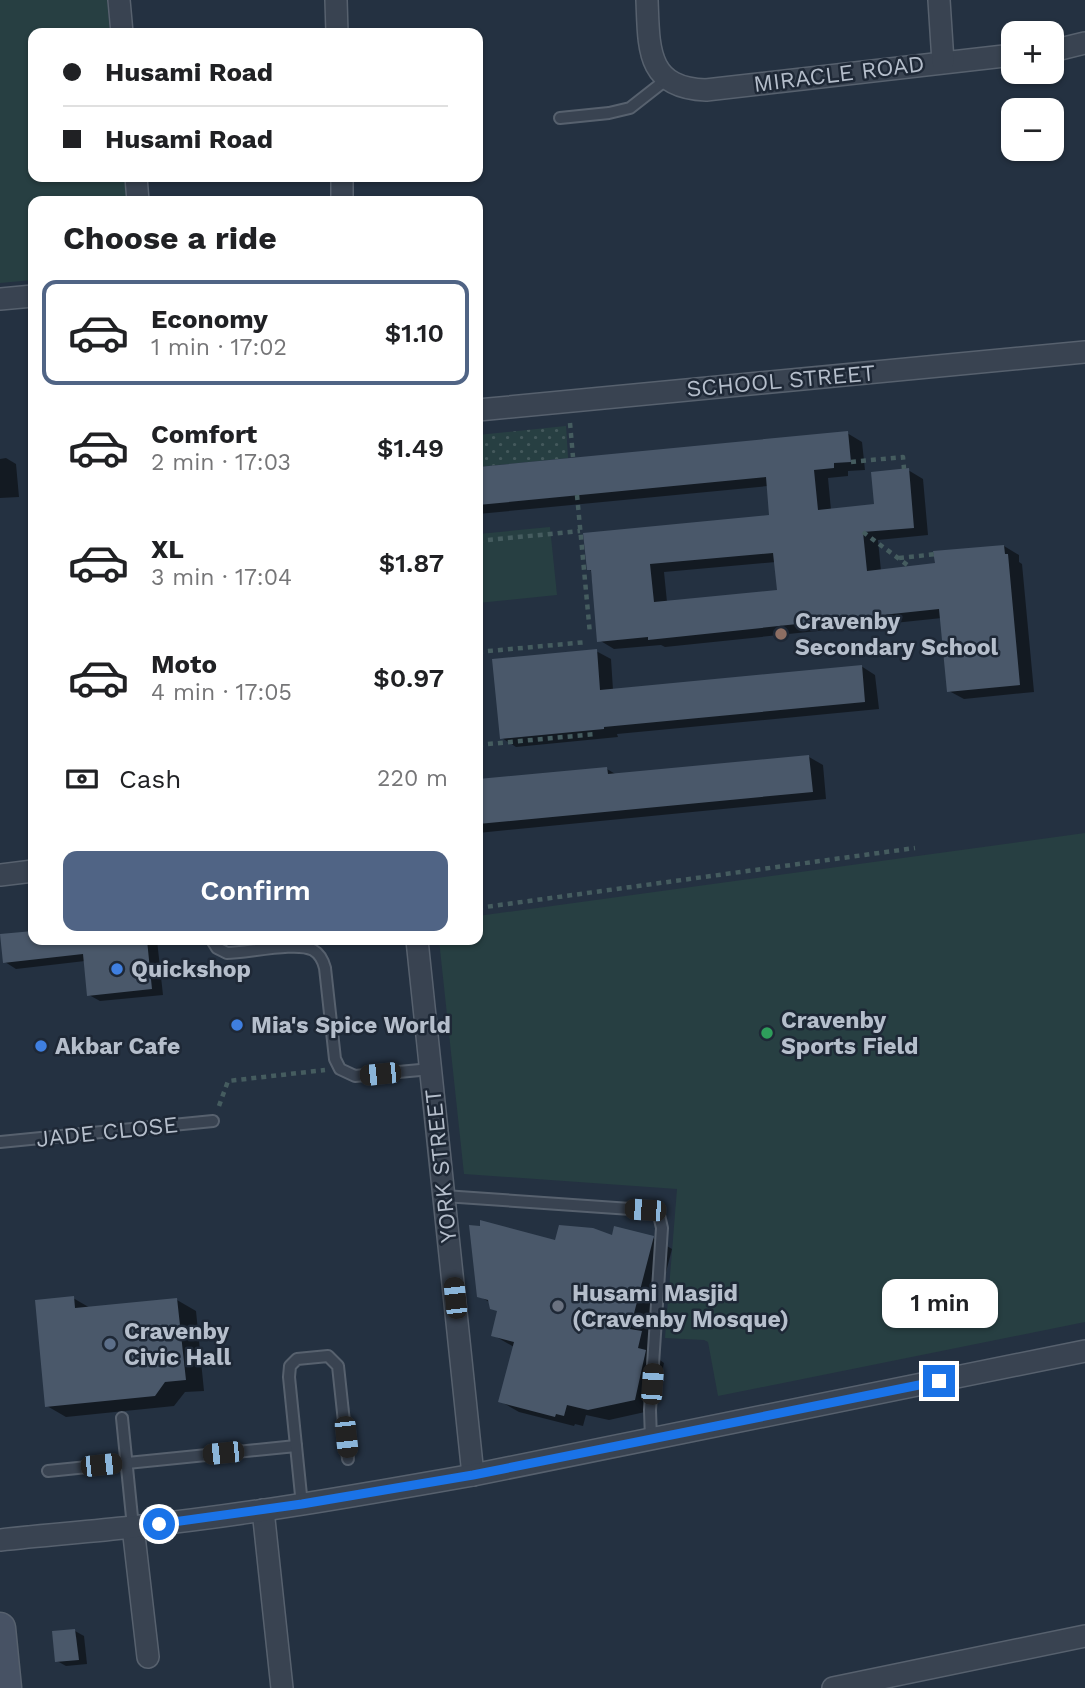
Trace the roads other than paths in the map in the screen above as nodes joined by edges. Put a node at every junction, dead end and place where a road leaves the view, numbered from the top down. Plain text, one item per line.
1 (119, 0) edge
2 (336, 0) edge
3 (647, 0) edge
4 (939, 0) edge
5 (122, 28) edge
6 (337, 28) edge
7 (1085, 43) edge
8 (1064, 48) edge
9 (1001, 56) edge
10 (943, 62) junction
11 (667, 79) junction
12 (560, 118) dead end
13 (28, 296) edge
14 (0, 299) edge
15 (1085, 352) edge
16 (483, 410) edge
17 (28, 872) edge
18 (0, 875) edge
19 (215, 945) edge
20 (418, 945) edge
21 (431, 1069) junction
22 (213, 1121) road end
23 (0, 1142) edge
24 (444, 1196) junction
25 (1085, 1351) edge
26 (122, 1418) dead end
27 (651, 1439) junction
28 (296, 1446) junction
29 (348, 1458) dead end
30 (127, 1463) junction
31 (48, 1471) dead end
32 (473, 1475) junction
33 (302, 1504) junction
34 (263, 1510) junction
35 (133, 1527) junction
36 (0, 1540) edge
37 (0, 1628) edge
38 (1085, 1636) edge
39 (148, 1657) dead end
40 (6, 1688) edge
41 (282, 1688) edge
42 (833, 1688) edge

1 - 5 street
2 - 6 street
3 - 11 street
4 - 10 street
7 - 8 street
9 - 10 street, MIRACLE ROAD
10 - 11 street, MIRACLE ROAD
11 - 12 lane
13 - 14 street
15 - 16 street, SCHOOL STREET
17 - 18 street
19 - 21 lane
20 - 21 street, YORK STREET
21 - 24 street, YORK STREET
22 - 23 lane, JADE CLOSE
24 - 27 lane
24 - 32 street, YORK STREET
25 - 27 street
26 - 30 lane
27 - 32 street
28 - 29 lane
28 - 30 lane
28 - 33 lane
30 - 31 lane
30 - 35 lane
32 - 33 street
33 - 34 street
34 - 35 street
34 - 41 street
35 - 36 street
35 - 39 street
37 - 40 street
38 - 42 street

